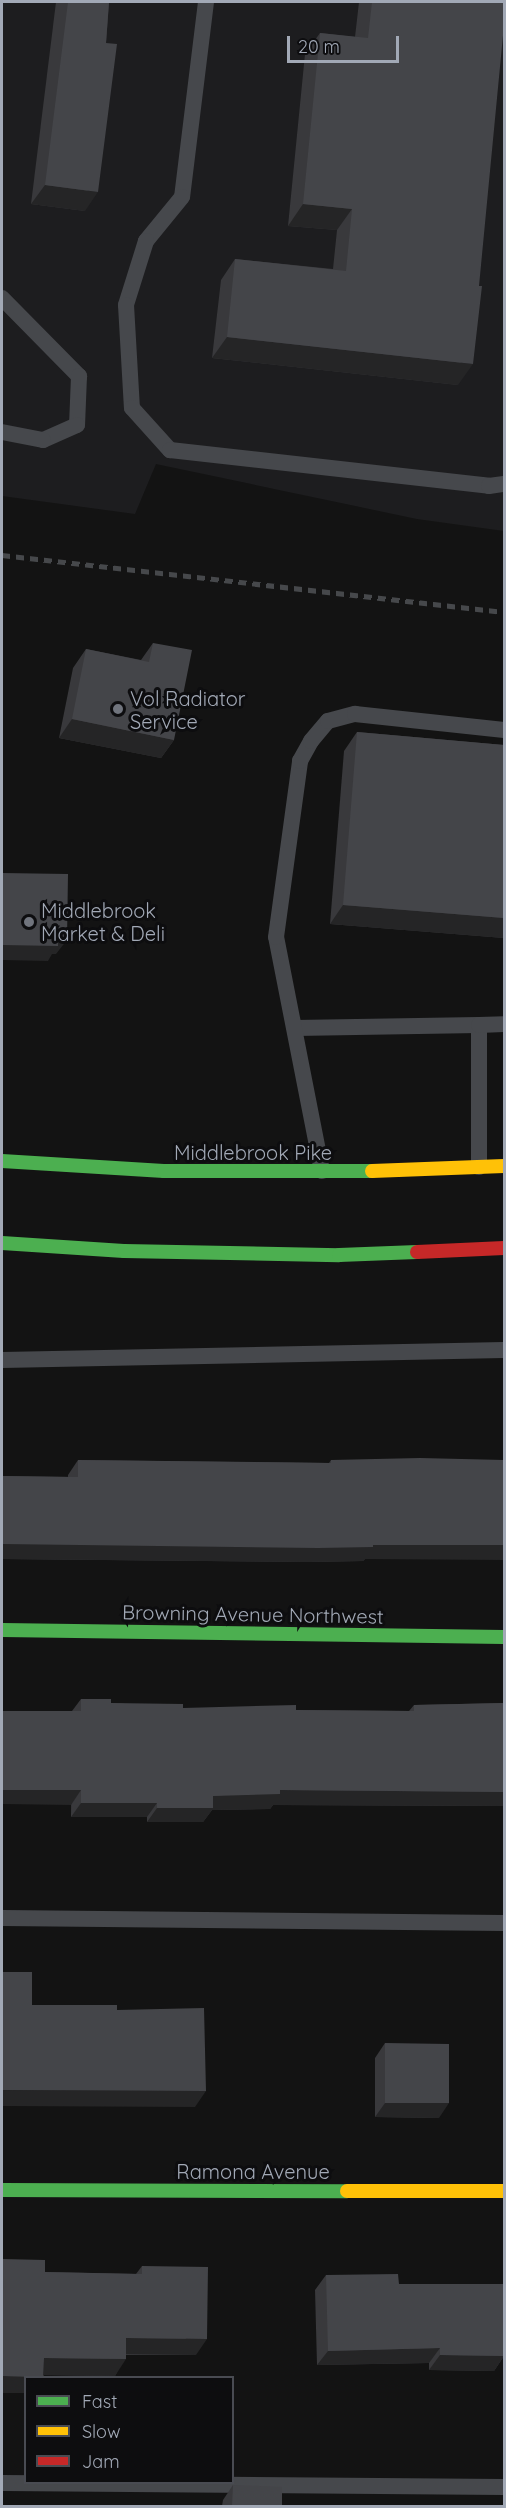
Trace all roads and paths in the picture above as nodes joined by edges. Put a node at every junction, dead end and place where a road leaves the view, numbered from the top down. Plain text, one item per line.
1 (206, 2) edge
2 (2, 298) edge
3 (2, 432) edge
4 (504, 484) edge
5 (504, 730) edge
6 (504, 1024) edge
7 (479, 1025) junction
8 (294, 1028) junction
9 (2, 1161) edge
10 (504, 1166) edge
11 (479, 1167) junction
12 (322, 1171) junction
13 (2, 1243) edge
14 (504, 1248) edge
15 (504, 1350) edge
16 (2, 1360) edge
17 (2, 1630) edge
18 (504, 1638) edge
19 (2, 1918) edge
20 (504, 1923) edge
21 (2, 2190) edge
22 (504, 2192) edge
23 (2, 2482) edge
24 (24, 2482) edge
25 (203, 2484) edge
26 (504, 2487) edge

1 - 4 lane
2 - 3 lane
5 - 8 lane
6 - 7 lane
7 - 8 lane
7 - 11 lane
8 - 12 lane
9 - 12 main road, Middlebrook Pike
10 - 11 main road, Middlebrook Pike
11 - 12 main road, Middlebrook Pike
13 - 14 main road
15 - 16 lane
17 - 18 main road, Browning Avenue Northwest
19 - 20 lane
21 - 22 main road, Ramona Avenue
23 - 24 lane
25 - 26 lane

